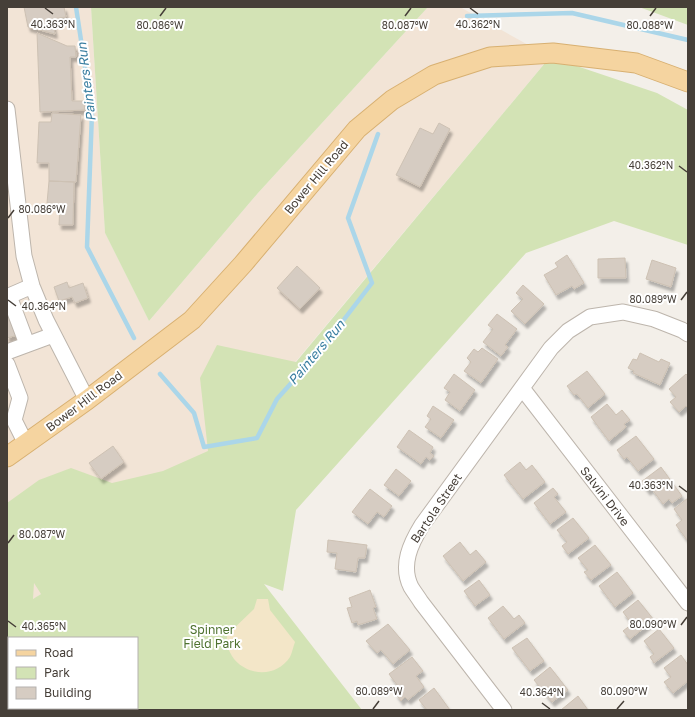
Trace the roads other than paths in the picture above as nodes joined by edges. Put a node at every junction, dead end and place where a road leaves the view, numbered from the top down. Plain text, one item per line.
1 (688, 82) edge
2 (7, 109) edge
3 (32, 286) junction
4 (9, 300) edge
5 (53, 334) junction
6 (688, 334) edge
7 (27, 344) junction
8 (7, 352) edge
9 (7, 364) edge
10 (522, 388) junction
11 (87, 400) junction
12 (26, 444) junction
13 (7, 457) edge
14 (688, 603) edge
15 (504, 710) edge

1 - 11 main road, Bower Hill Road
2 - 3 street
3 - 4 street
3 - 5 street
4 - 7 street
5 - 7 street
5 - 11 street
6 - 10 street, Bartola Street
7 - 8 street
9 - 12 street
10 - 14 street, Salvini Drive
10 - 15 street, Bartola Street
11 - 12 main road, Bower Hill Road
12 - 13 main road, Bower Hill Road

